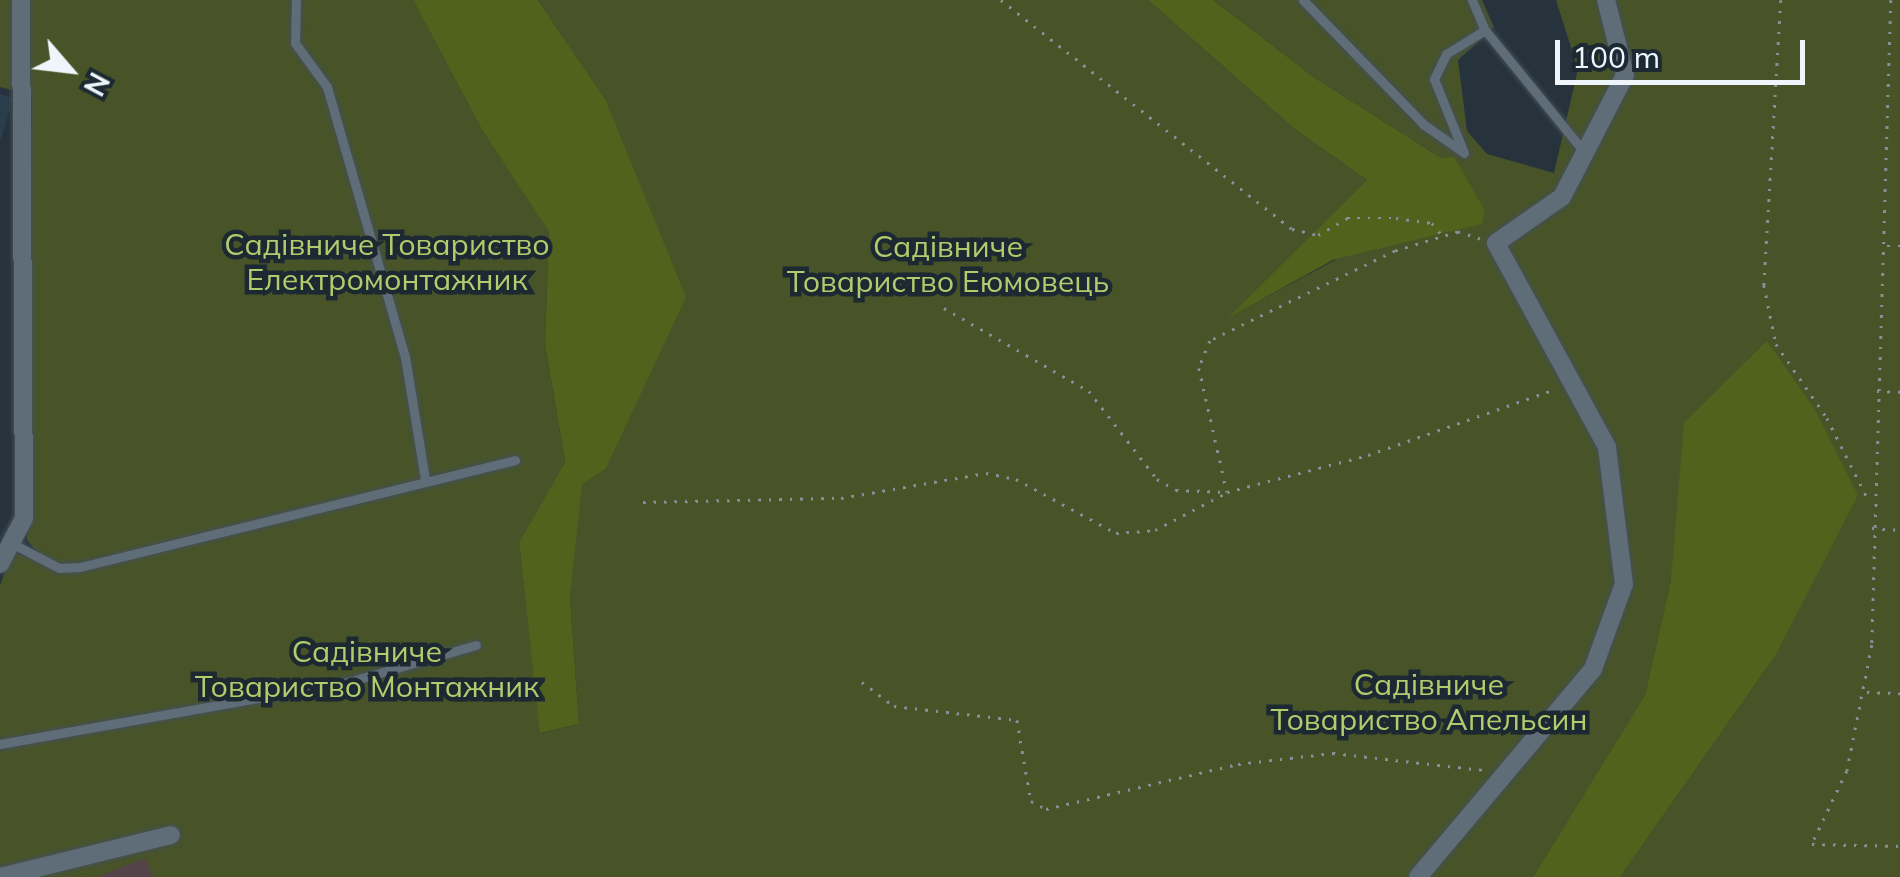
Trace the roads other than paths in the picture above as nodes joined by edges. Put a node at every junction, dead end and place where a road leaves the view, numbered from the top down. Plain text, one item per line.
1 (22, 0) edge
2 (296, 0) edge
3 (1302, 0) edge
4 (1472, 0) edge
5 (1606, 0) edge
6 (1485, 30) junction
7 (1585, 153) junction
8 (515, 460) dead end
9 (425, 478) junction
10 (4, 554) edge
11 (476, 645) dead end
12 (0, 744) edge
13 (171, 835) dead end
14 (0, 876) edge
15 (1418, 877) edge

1 - 10 street
2 - 9 lane
3 - 6 lane
4 - 6 lane
5 - 7 street
6 - 7 lane
7 - 15 street
8 - 9 lane
9 - 10 lane
11 - 12 lane
13 - 14 street

